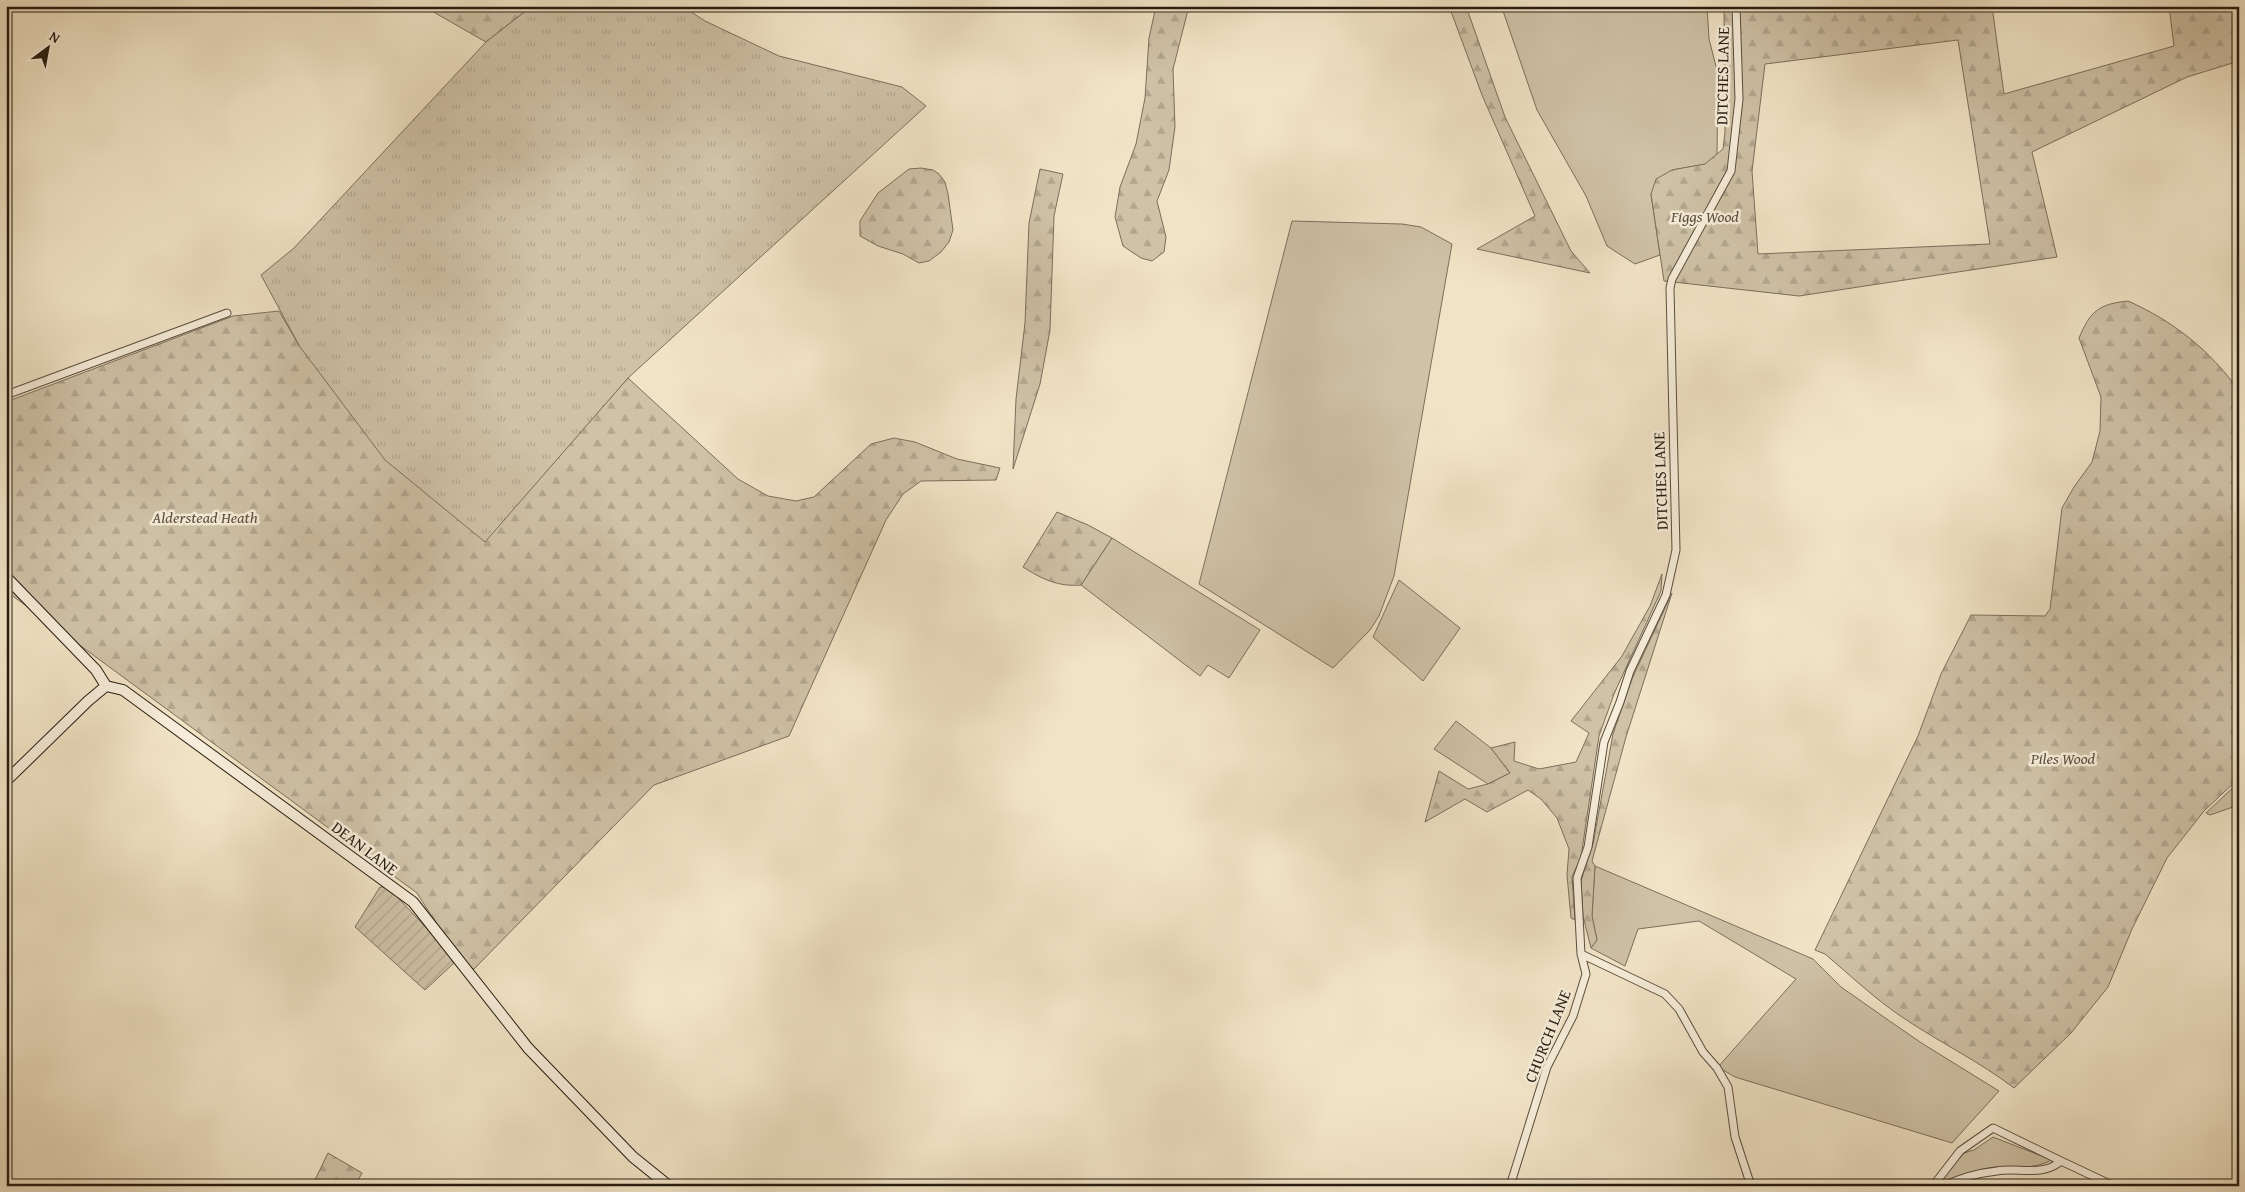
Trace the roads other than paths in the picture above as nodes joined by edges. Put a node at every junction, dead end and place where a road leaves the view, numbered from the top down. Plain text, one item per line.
1 (1736, 6) edge
2 (226, 313) dead end
3 (6, 395) edge
4 (6, 577) edge
5 (106, 686) junction
6 (6, 781) edge
7 (1581, 954) junction
8 (2061, 1161) junction
9 (669, 1186) edge
10 (1510, 1186) edge
11 (1751, 1186) edge
12 (1933, 1186) edge
13 (1944, 1186) edge
14 (2114, 1186) edge

1 - 7 street, DITCHES LANE
2 - 3 street
4 - 5 main road
5 - 6 main road
5 - 9 main road, DEAN LANE
7 - 10 street, CHURCH LANE
7 - 11 street
8 - 12 street
8 - 13 street
8 - 14 street

